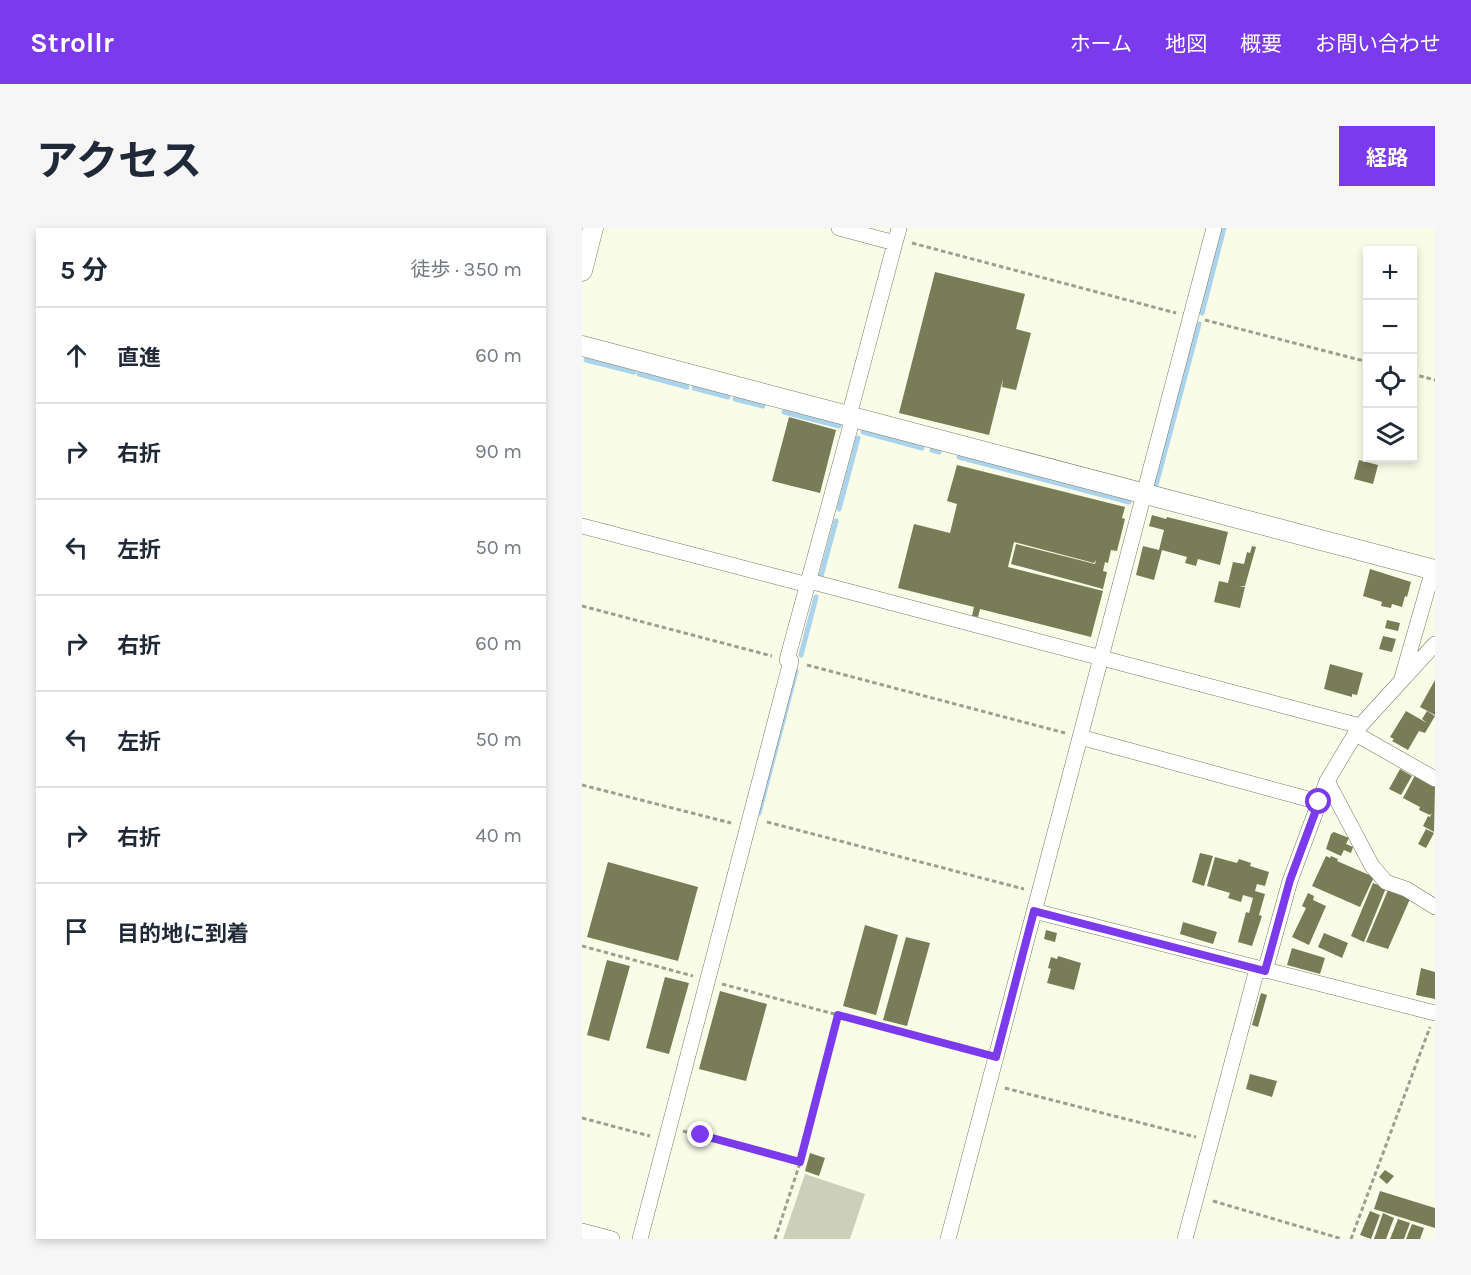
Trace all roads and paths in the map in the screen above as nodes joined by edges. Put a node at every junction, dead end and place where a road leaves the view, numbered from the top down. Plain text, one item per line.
1 (593, 228) edge
2 (839, 228) edge
3 (1214, 228) edge
4 (897, 237) edge
5 (582, 271) edge
6 (1191, 316) junction
7 (582, 346) edge
8 (1363, 361) edge
9 (1417, 375) edge
10 (1435, 380) edge
11 (851, 417) junction
12 (1145, 494) junction
13 (582, 526) edge
14 (1435, 570) edge
15 (808, 583) junction
16 (582, 606) edge
17 (1435, 644) edge
18 (1102, 658) junction
19 (789, 661) junction
20 (1402, 681) junction
21 (1358, 730) junction
22 (1080, 737) junction
23 (1435, 779) edge
24 (1327, 781) junction
25 (582, 785) edge
26 (1319, 802) junction
27 (749, 822) junction
28 (1039, 893) junction
29 (1435, 907) edge
30 (1034, 911) junction
31 (582, 946) edge
32 (1261, 970) junction
33 (708, 980) junction
34 (838, 1015) junction
35 (1433, 1019) edge
36 (996, 1057) junction
37 (989, 1083) junction
38 (582, 1118) edge
39 (668, 1134) junction
40 (1212, 1141) junction
41 (800, 1162) junction
42 (1197, 1197) junction
43 (582, 1231) edge
44 (612, 1239) edge
45 (640, 1239) edge
46 (776, 1239) edge
47 (948, 1239) edge
48 (1185, 1239) edge
49 (1342, 1239) edge
50 (1351, 1239) edge

1 - 5 street
2 - 4 street
3 - 6 street
4 - 6 path
4 - 11 street
6 - 8 path
6 - 12 street
7 - 11 street
9 - 10 path
11 - 12 street
11 - 15 street
12 - 14 street
12 - 18 street
13 - 15 street
14 - 20 street
15 - 18 street
15 - 19 street
16 - 19 path
17 - 20 street
18 - 21 street
18 - 22 street
19 - 22 path
19 - 27 street
20 - 21 street
21 - 23 street
21 - 24 street
22 - 26 street
22 - 28 street
24 - 26 street
24 - 29 street
25 - 27 path
26 - 32 street
27 - 28 path
27 - 33 street
28 - 30 street
30 - 32 street
30 - 36 street
31 - 33 path
32 - 35 street
32 - 40 street
33 - 34 path
33 - 39 street
34 - 36 path
34 - 41 path
35 - 50 path
36 - 37 street
37 - 40 path
37 - 47 street
38 - 39 path
39 - 41 path
39 - 45 street
40 - 42 street
41 - 46 path
42 - 48 street
42 - 49 path
43 - 44 street

